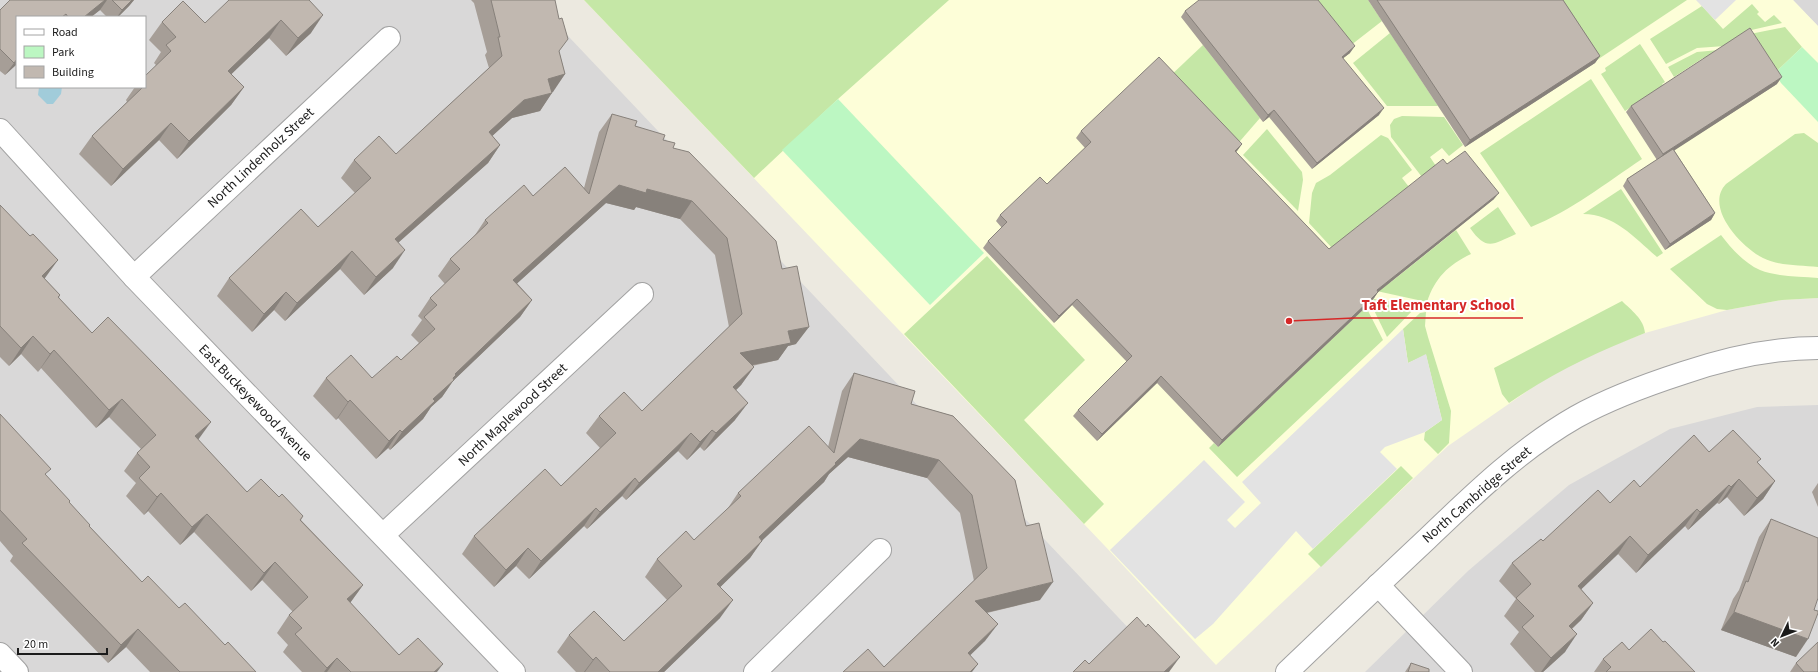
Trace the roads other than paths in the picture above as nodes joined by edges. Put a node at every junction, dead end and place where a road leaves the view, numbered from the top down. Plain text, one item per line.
1 (389, 38) dead end
2 (0, 130) edge
3 (134, 277) junction
4 (642, 294) dead end
5 (1818, 348) edge
6 (383, 535) junction
7 (880, 550) dead end
8 (1378, 585) junction
9 (0, 654) edge
10 (17, 672) edge
11 (514, 672) edge
12 (754, 672) edge
13 (1287, 672) edge
14 (1461, 672) edge

1 - 3 street, North Lindenholz Street
2 - 3 street, East Buckeyewood Avenue
3 - 6 street, East Buckeyewood Avenue
4 - 6 street, North Maplewood Street
5 - 8 street, North Cambridge Street
6 - 11 street, East Buckeyewood Avenue
7 - 12 street
8 - 13 street, North Cambridge Street
8 - 14 street
9 - 10 street

